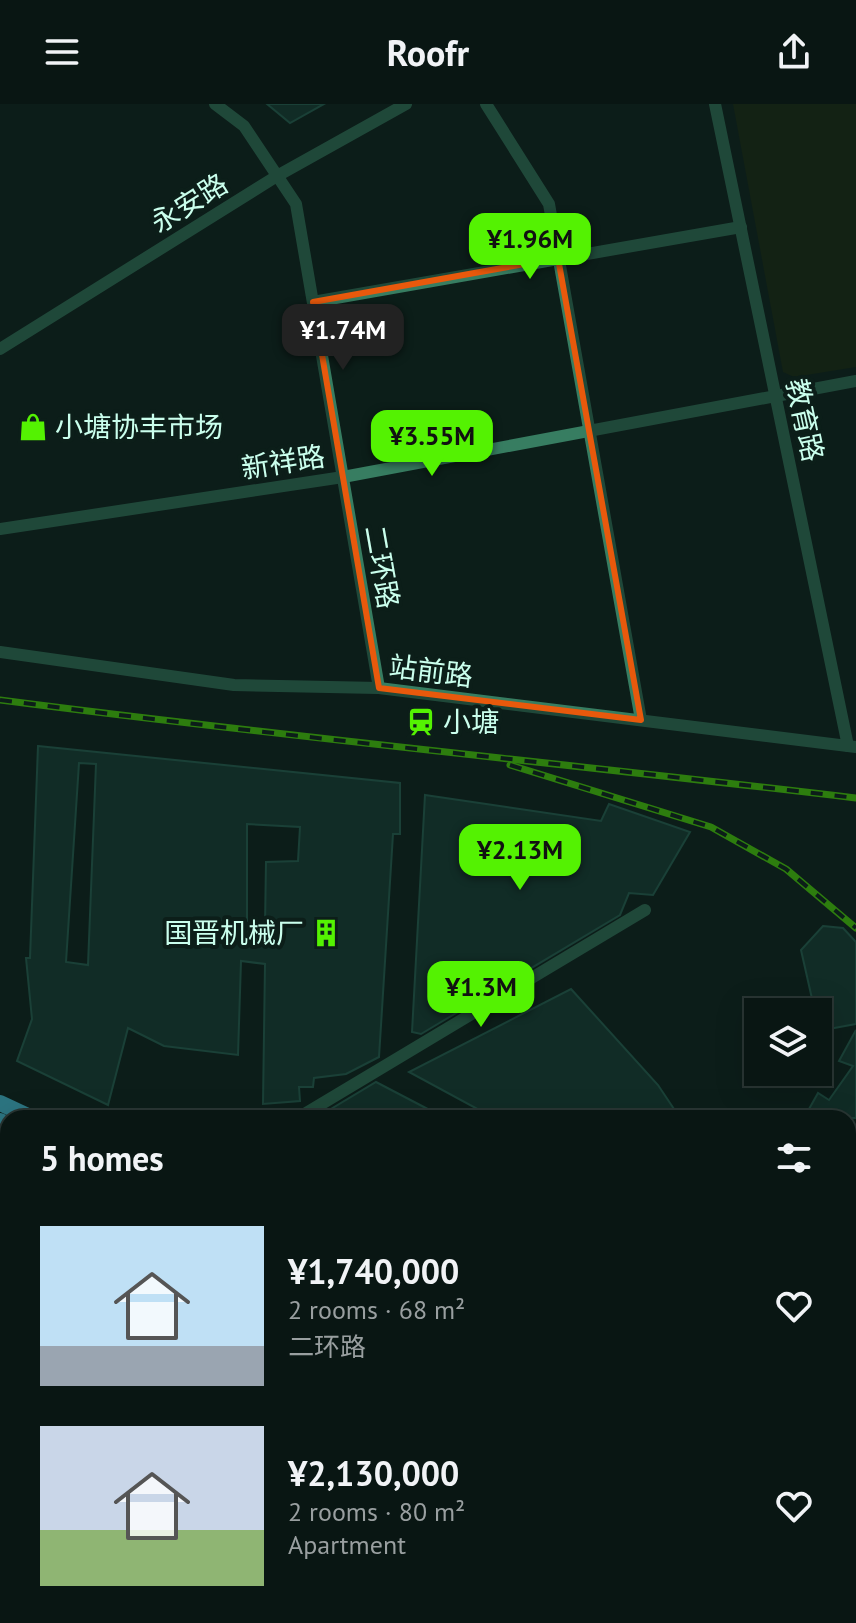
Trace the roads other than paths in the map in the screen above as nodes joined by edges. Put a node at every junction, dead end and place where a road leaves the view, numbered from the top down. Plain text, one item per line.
1 (215, 104) edge
2 (406, 104) edge
3 (486, 104) edge
4 (715, 104) edge
5 (277, 176) junction
6 (741, 227) junction
7 (558, 258) junction
8 (313, 302) junction
9 (0, 349) edge
10 (856, 381) edge
11 (775, 395) junction
12 (587, 430) junction
13 (343, 477) junction
14 (0, 529) edge
15 (0, 652) edge
16 (379, 688) junction
17 (641, 720) junction
18 (852, 746) edge
19 (645, 910) dead end
20 (311, 1110) edge

1 - 5 street, 二环路
2 - 5 street, 永安路
3 - 7 street
4 - 6 street, 教育路
5 - 8 street, 二环路
5 - 9 street, 永安路
6 - 7 street
6 - 11 street, 教育路
7 - 8 street
7 - 12 street
8 - 13 street, 二环路
10 - 11 street, 新祥路
11 - 12 street, 新祥路
11 - 18 street, 教育路
12 - 13 street, 新祥路
12 - 17 street
13 - 14 street, 新祥路
13 - 16 street, 二环路
15 - 16 street, 站前路
16 - 17 street, 站前路
17 - 18 street, 站前路
19 - 20 street

